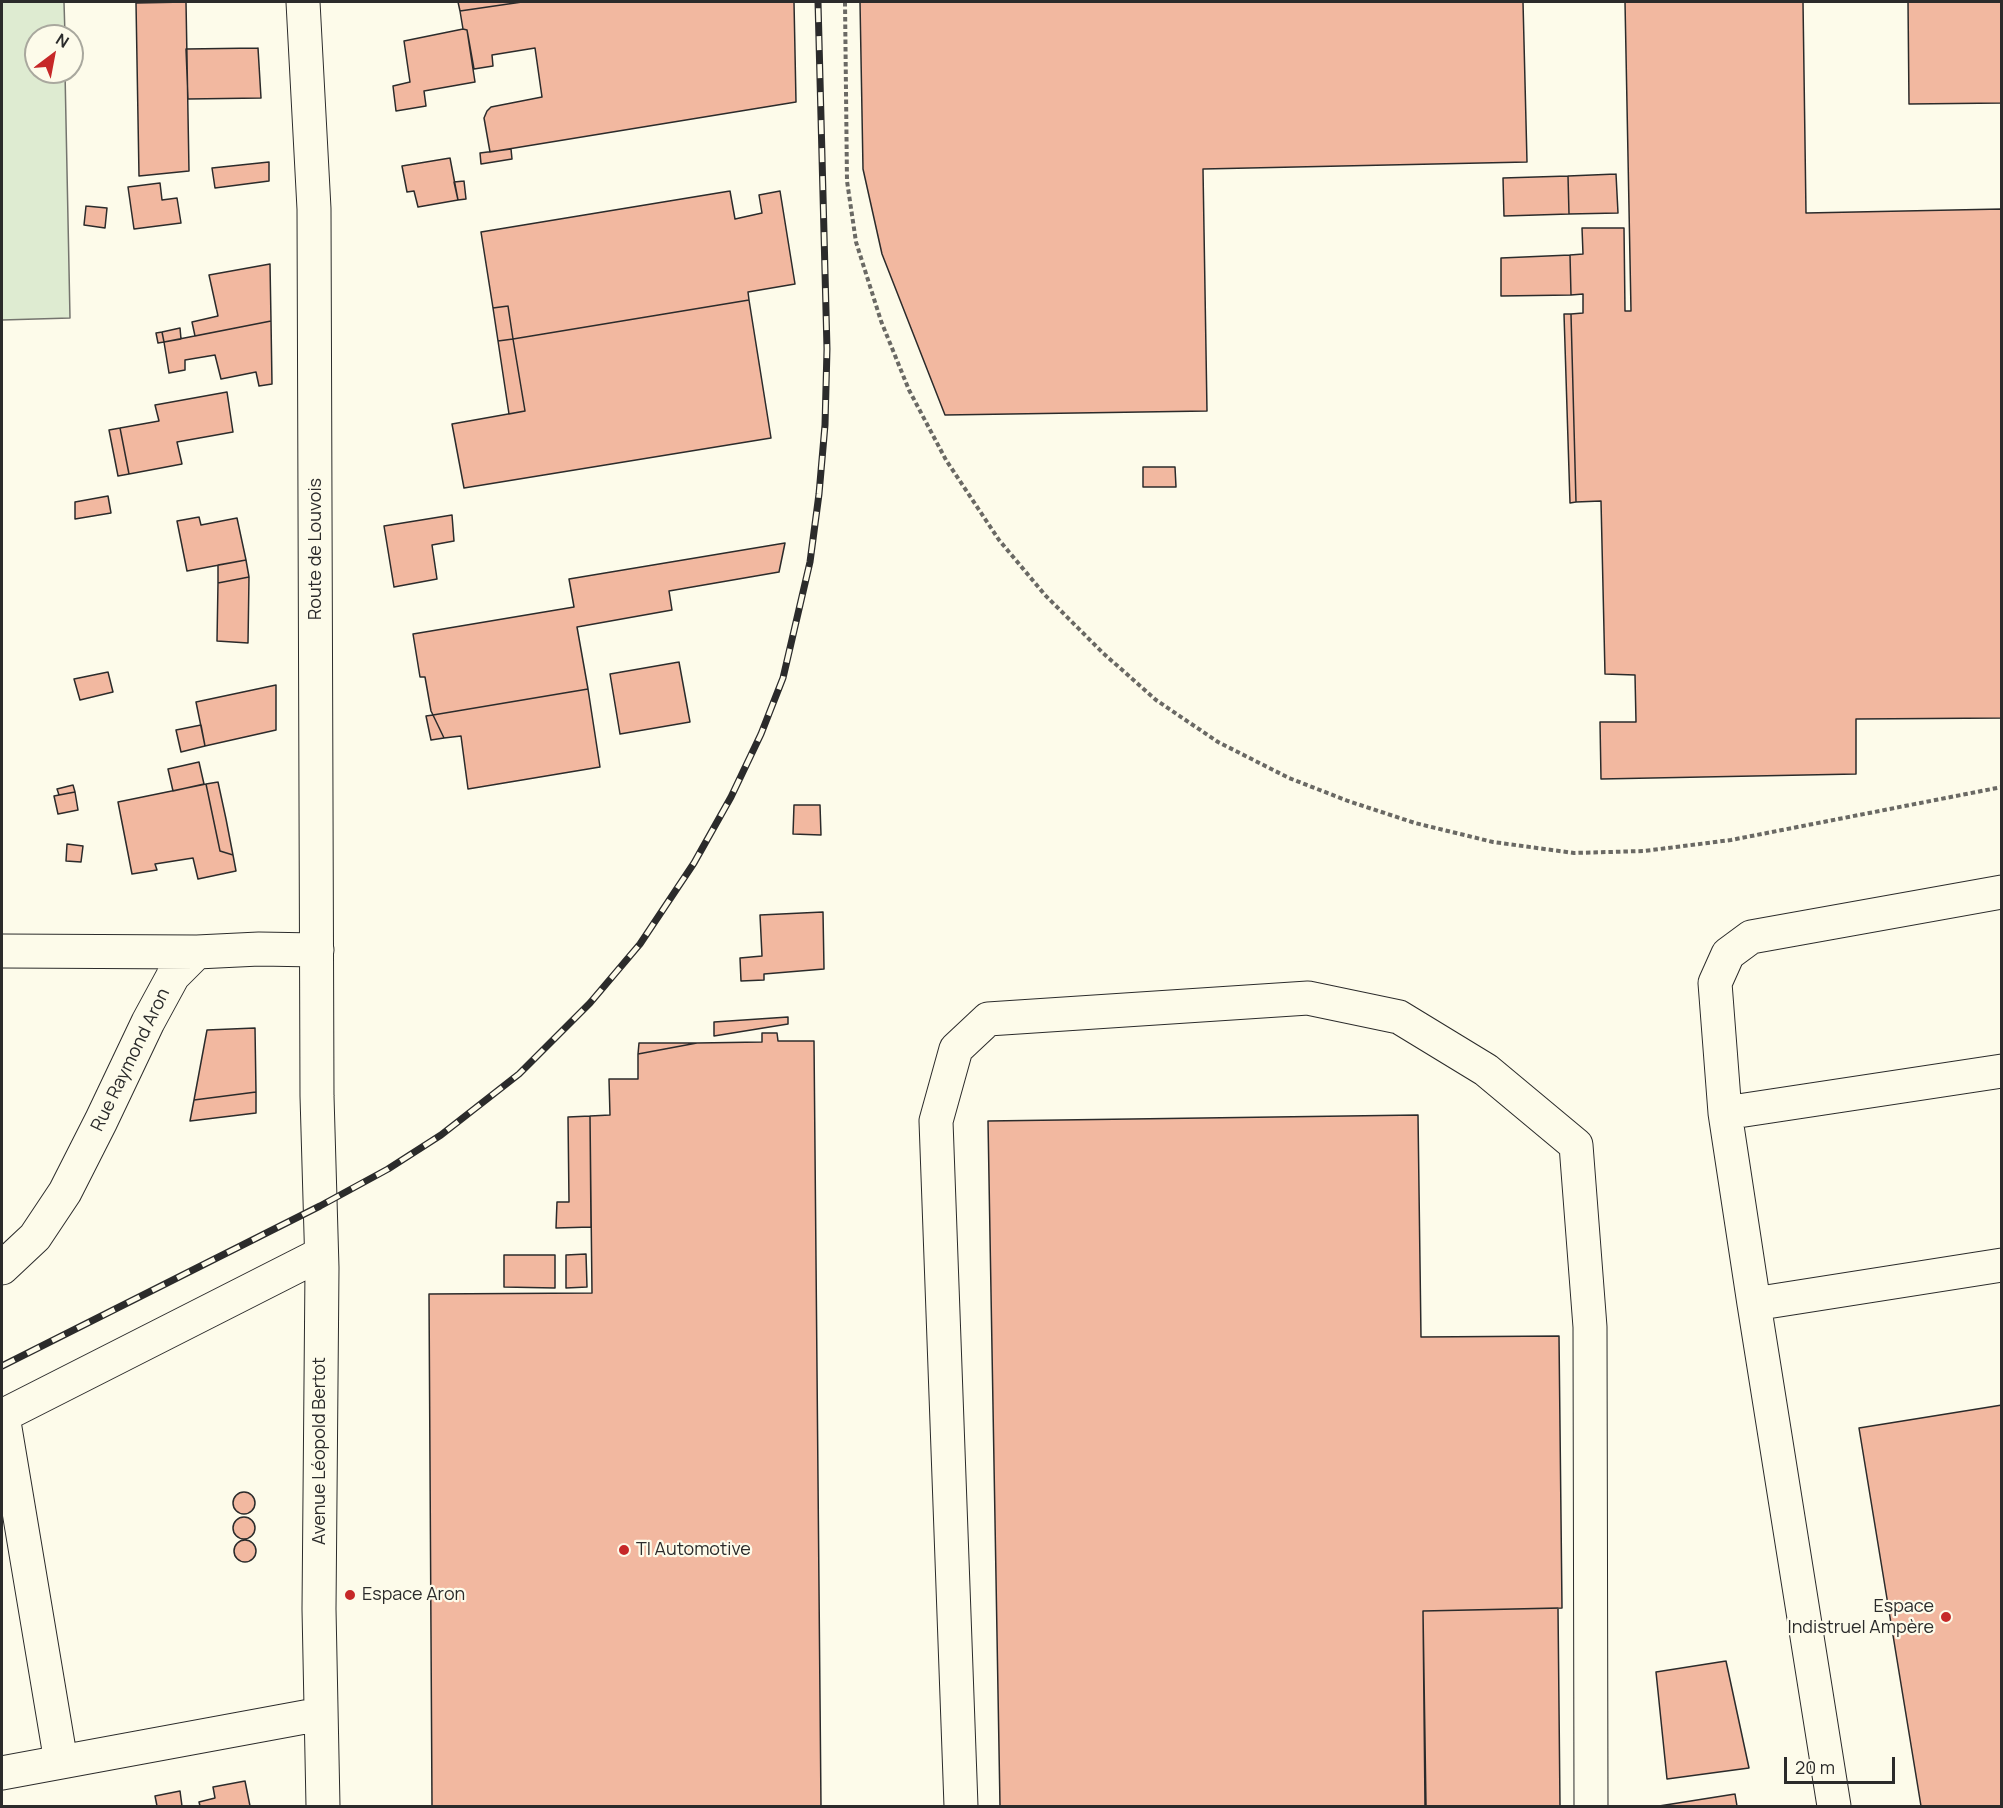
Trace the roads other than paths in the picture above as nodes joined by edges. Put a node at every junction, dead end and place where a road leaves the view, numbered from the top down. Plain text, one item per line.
1 (303, 2) edge
2 (2001, 892) edge
3 (317, 950) junction
4 (2, 951) edge
5 (197, 952) junction
6 (2001, 1071) edge
7 (317, 1096) joint
8 (1725, 1113) junction
9 (321, 1254) junction
10 (2001, 1265) edge
11 (2, 1268) edge
12 (1754, 1304) junction
13 (2, 1416) edge
14 (321, 1714) junction
15 (61, 1762) junction
16 (2, 1773) edge
17 (323, 1806) edge
18 (961, 1806) edge
19 (1591, 1806) edge
20 (1834, 1806) edge

1 - 3 street, Route de Louvois
2 - 8 street
3 - 5 street
3 - 7 street, Route de Louvois
4 - 5 street
5 - 11 street, Rue Raymond Aron
6 - 8 street
7 - 9 street, Avenue Léopold Bertot
8 - 12 street
9 - 13 street
9 - 14 street, Avenue Léopold Bertot
10 - 12 street
12 - 20 street
13 - 15 street
14 - 15 street
14 - 17 street, Avenue Léopold Bertot
15 - 16 street
18 - 19 street

